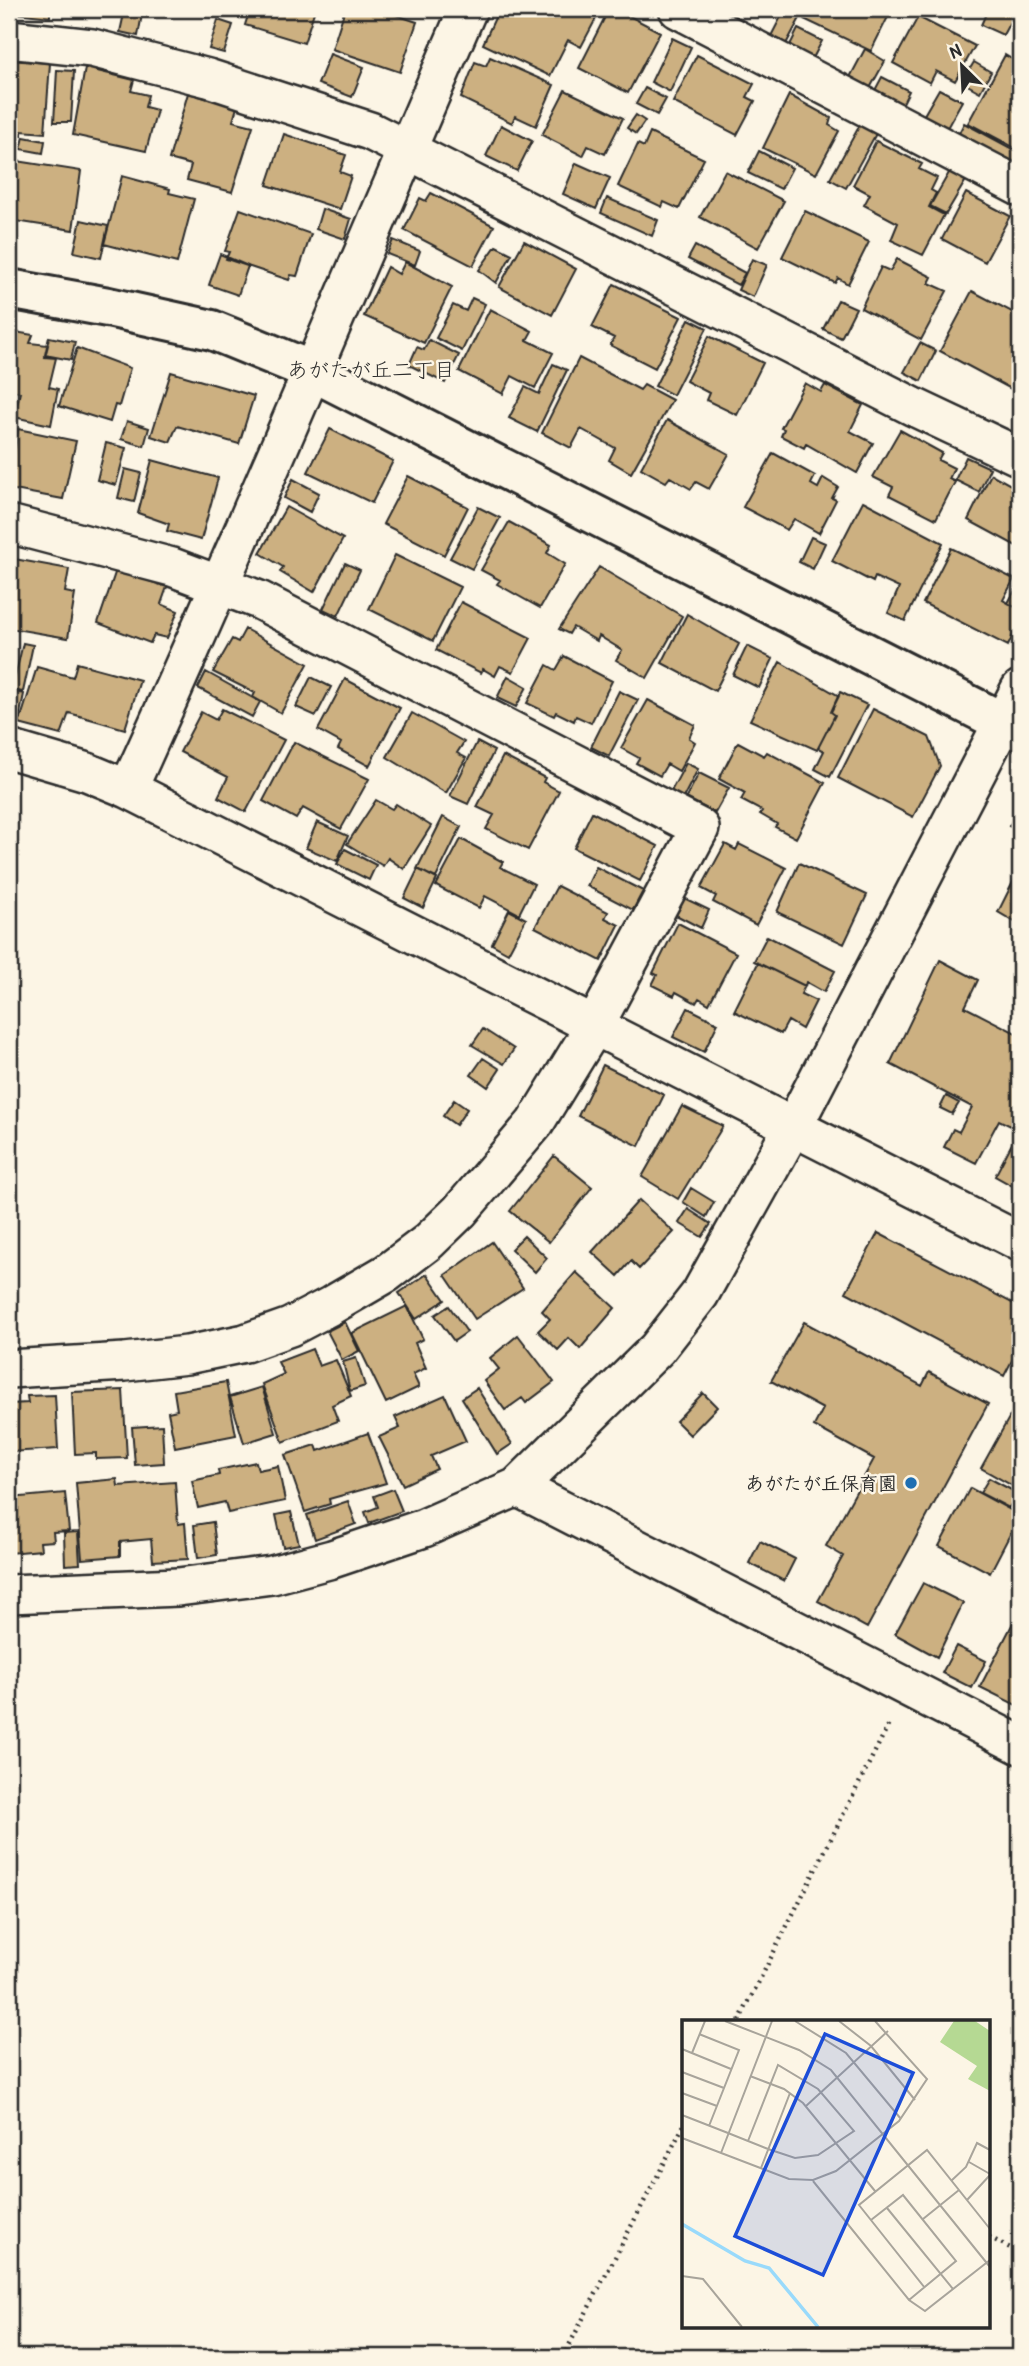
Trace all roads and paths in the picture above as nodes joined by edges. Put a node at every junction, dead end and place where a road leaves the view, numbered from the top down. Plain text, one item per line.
1 (468, 9) edge
2 (678, 9) edge
3 (9, 39) edge
4 (407, 148) junction
5 (1020, 187) edge
6 (9, 289) edge
7 (310, 370) junction
8 (1020, 457) edge
9 (9, 524) edge
10 (222, 584) junction
11 (1020, 689) edge
12 (1012, 727) edge
13 (9, 749) edge
14 (128, 789) junction
15 (595, 1025) junction
16 (794, 1125) junction
17 (1020, 1241) edge
18 (9, 1369) edge
19 (517, 1487) junction
20 (9, 1594) edge
21 (1020, 1745) edge
22 (869, 1763) dead end
23 (740, 2020) edge
24 (682, 2129) edge
25 (990, 2237) edge
26 (1020, 2253) edge
27 (564, 2357) edge

1 - 4 street
2 - 5 street
3 - 4 street
4 - 7 street
4 - 8 street
6 - 7 street
7 - 10 street
7 - 12 street
9 - 10 street
10 - 14 street
10 - 15 street
11 - 12 street
12 - 16 street
13 - 14 street
14 - 15 street
15 - 16 street
15 - 18 street
16 - 17 street
16 - 19 street
19 - 20 street
19 - 21 street
22 - 23 path
24 - 27 path
25 - 26 path

